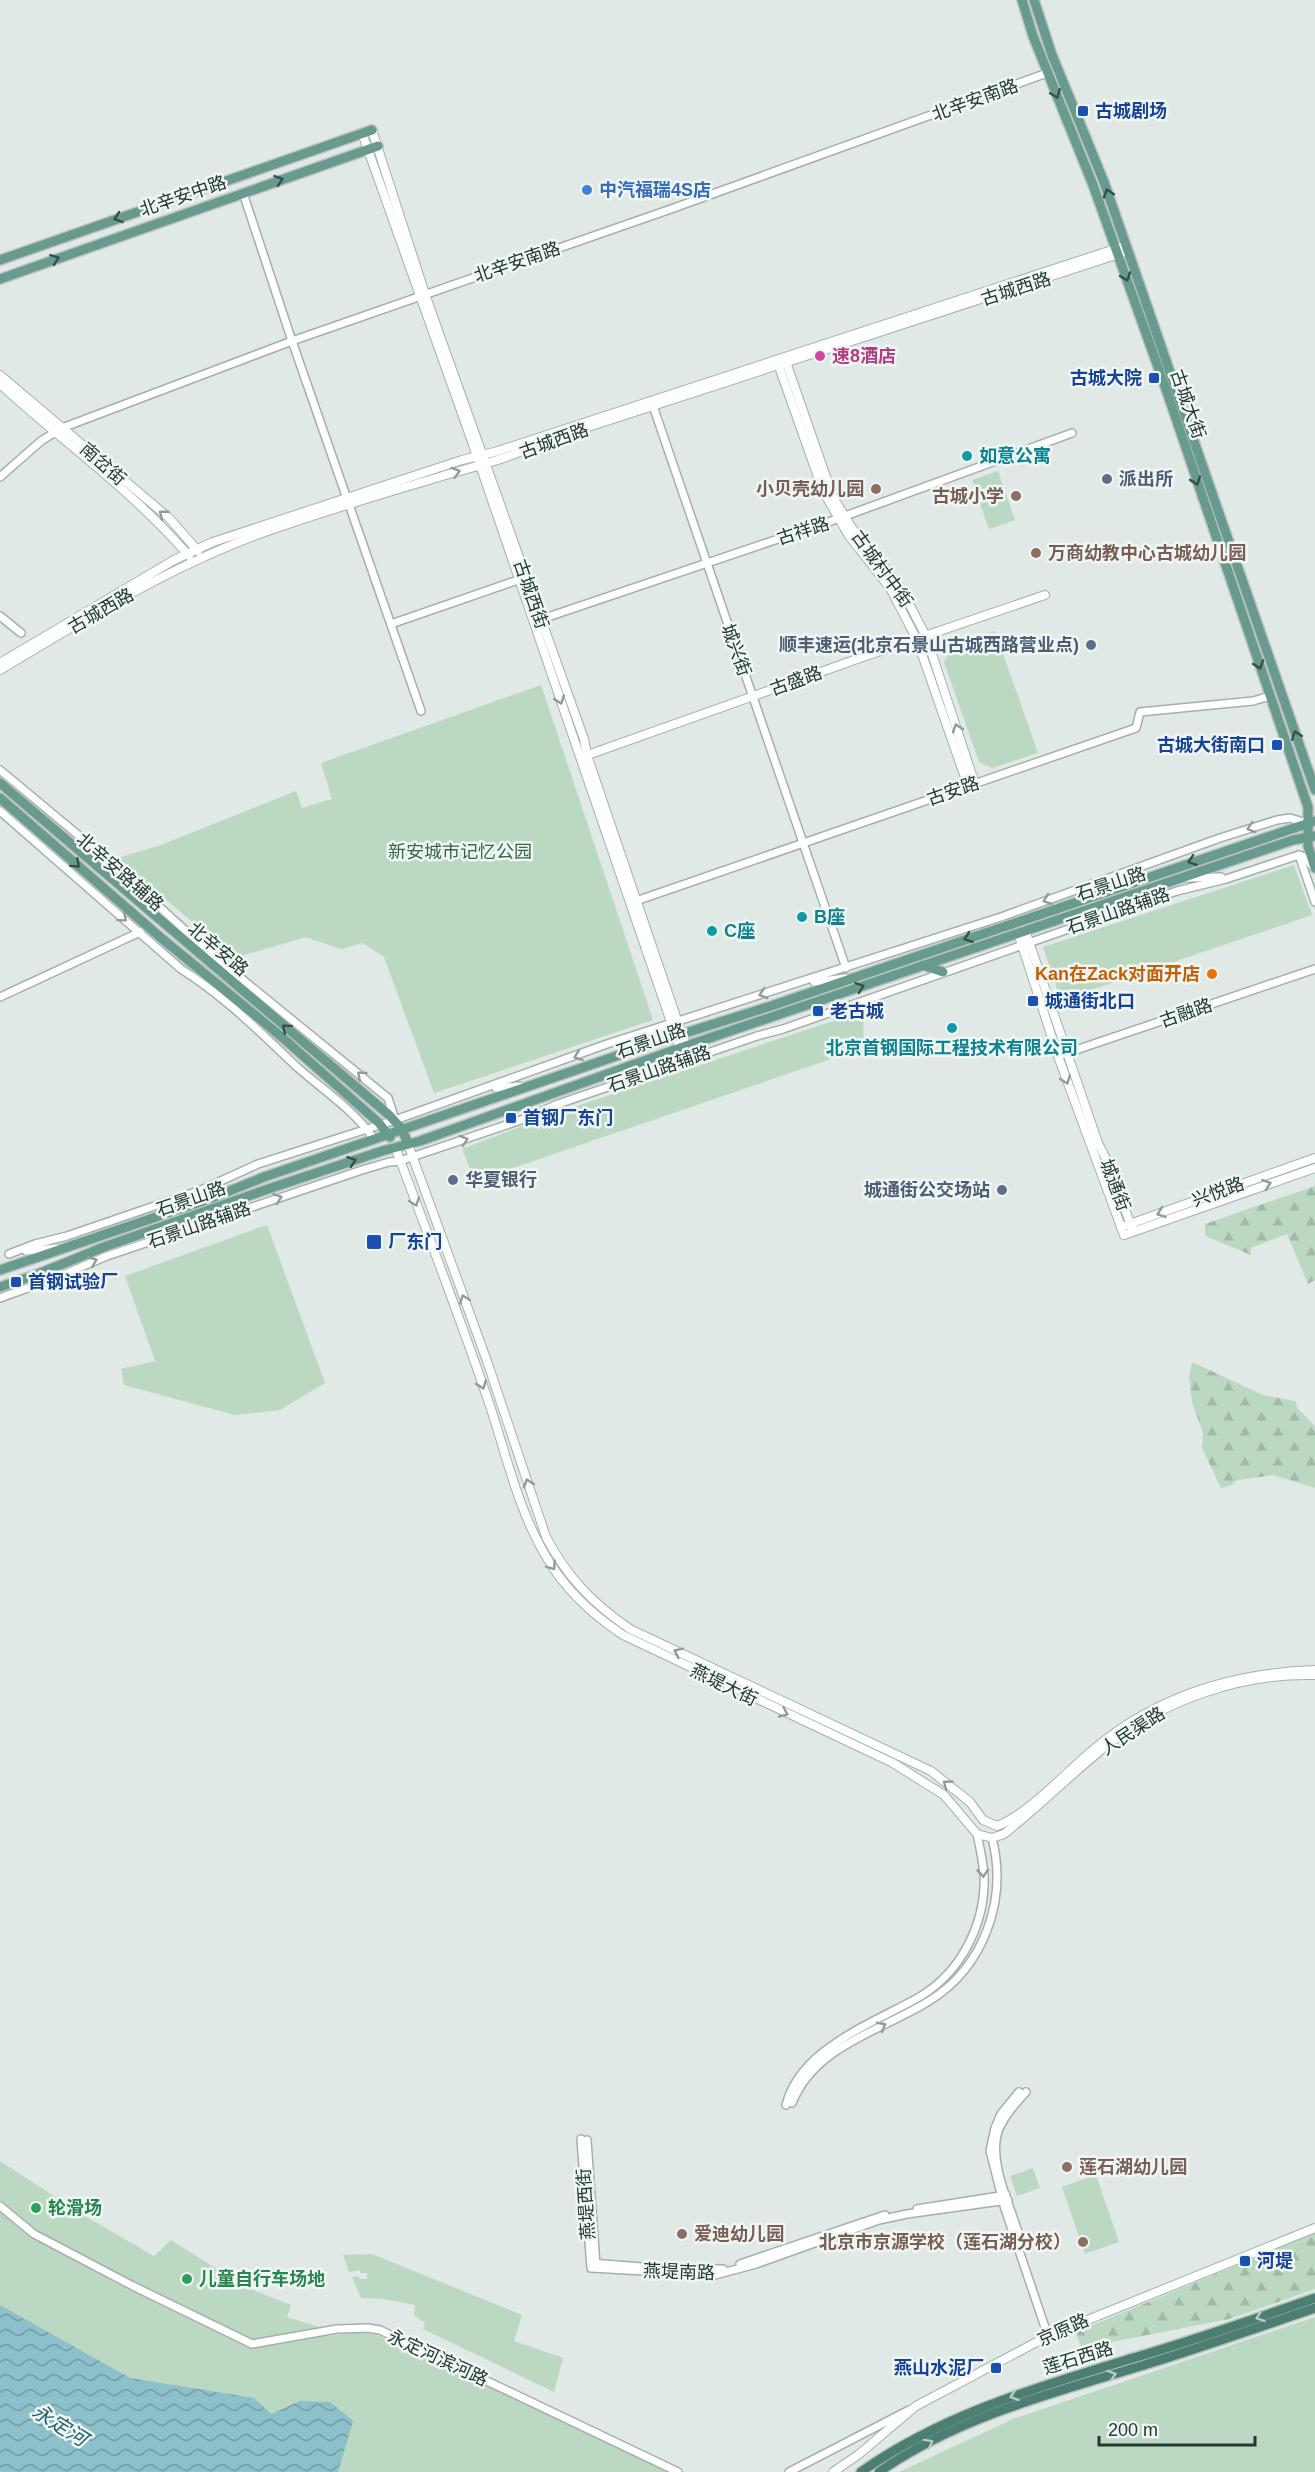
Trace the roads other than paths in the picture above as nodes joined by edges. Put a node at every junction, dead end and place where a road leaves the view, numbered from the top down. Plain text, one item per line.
1 (1022, 0) edge
2 (1034, 0) edge
3 (1047, 73) junction
4 (367, 131) joint
5 (373, 147) junction
6 (243, 192) junction
7 (1121, 250) junction
8 (0, 261) edge
9 (0, 279) edge
10 (423, 295) junction
11 (292, 341) junction
12 (782, 362) junction
13 (0, 375) edge
14 (0, 384) edge
15 (652, 403) junction
16 (59, 430) junction
17 (1072, 433) dead end
18 (480, 456) junction
19 (483, 465) junction
20 (0, 477) edge
21 (349, 502) junction
22 (841, 518) junction
23 (196, 549) junction
24 (186, 553) junction
25 (203, 557) junction
26 (193, 561) junction
27 (706, 563) junction
28 (518, 580) junction
29 (1045, 595) dead end
30 (0, 616) edge
31 (536, 621) junction
32 (392, 624) junction
33 (21, 633) dead end
34 (926, 636) junction
35 (917, 640) junction
36 (0, 663) edge
37 (0, 670) edge
38 (1270, 696) junction
39 (753, 697) junction
40 (421, 711) dead end
41 (584, 756) junction
42 (1, 770) edge
43 (0, 783) edge
44 (972, 785) junction
45 (1315, 790) edge
46 (0, 798) edge
47 (18, 798) junction
48 (0, 811) edge
49 (44, 814) junction
50 (29, 822) junction
51 (1311, 822) edge
52 (1311, 836) edge
53 (804, 843) junction
54 (54, 855) junction
55 (1299, 855) junction
56 (1315, 869) edge
57 (1241, 874) junction
58 (1181, 879) junction
59 (634, 902) junction
60 (1315, 902) edge
61 (1022, 931) junction
62 (140, 932) junction
63 (1026, 943) junction
64 (210, 953) junction
65 (923, 965) junction
66 (846, 968) junction
67 (1315, 969) edge
68 (217, 970) junction
69 (943, 972) junction
70 (860, 976) junction
71 (797, 984) junction
72 (0, 997) edge
73 (244, 1005) junction
74 (674, 1023) junction
75 (261, 1032) junction
76 (678, 1035) junction
77 (683, 1047) junction
78 (1068, 1053) junction
79 (1058, 1056) junction
80 (687, 1059) junction
81 (531, 1086) junction
82 (487, 1088) junction
83 (395, 1120) junction
84 (380, 1123) junction
85 (366, 1128) junction
86 (402, 1129) junction
87 (388, 1134) junction
88 (374, 1139) junction
89 (408, 1144) junction
90 (394, 1147) junction
91 (412, 1156) junction
92 (1315, 1158) edge
93 (400, 1161) junction
94 (1315, 1168) edge
95 (212, 1198) junction
96 (173, 1199) junction
97 (1131, 1227) junction
98 (63, 1248) junction
99 (9, 1254) junction
100 (0, 1257) edge
101 (0, 1270) edge
102 (0, 1287) edge
103 (0, 1298) edge
104 (1315, 1670) edge
105 (1315, 1675) edge
106 (989, 1824) joint
107 (977, 1834) junction
108 (992, 1838) junction
109 (1023, 2092) dead end
110 (584, 2140) dead end
111 (1005, 2198) junction
112 (0, 2206) edge
113 (1315, 2228) edge
114 (594, 2265) joint
115 (1315, 2298) edge
116 (1315, 2308) edge
117 (1050, 2335) junction
118 (916, 2406) junction
119 (678, 2472) edge
120 (789, 2472) edge
121 (833, 2472) edge
122 (861, 2472) edge
123 (879, 2472) edge

1 - 3 main road, 古城大街
7 -> 2 main road, 古城大街
3 -> 7 main road, 古城大街
3 - 10 street, 北辛安南路
4 - 5 main road, 古城西街
4 -> 8 main road, 北辛安中路
6 -> 5 main road, 北辛安中路
5 - 10 main road, 古城西街
9 -> 6 main road, 北辛安中路
6 - 11 street
7 - 12 main road, 古城西路
7 -> 38 main road, 古城大街
45 -> 7 main road, 古城大街
10 - 11 street, 北辛安南路
10 - 18 main road, 古城西街
11 - 16 street, 北辛安南路
11 - 21 street
12 - 15 main road, 古城西路
12 - 22 main road, 古城村中街
13 - 16 main road, 南岔街
14 - 16 main road, 南岔街
15 - 18 main road, 古城西路
15 - 19 main road, 古城西路
15 - 27 street, 城兴街
16 - 20 street, 北辛安南路
23 -> 16 main road, 南岔街
16 - 24 main road, 南岔街
17 - 22 street, 古祥路
18 - 19 main road, 古城西街
18 - 21 main road, 古城西路
21 -> 19 main road, 古城西路
19 - 28 main road, 古城西街
19 - 31 main road, 古城西街
21 - 23 main road, 古城西路
21 - 25 main road, 古城西路
21 - 32 street
22 - 27 street, 古祥路
22 - 34 main road, 古城村中街
22 - 35 main road, 古城村中街
23 - 24 main road, 古城西路
23 - 25 main road, 南岔街
24 - 26 main road, 南岔街
24 - 36 main road, 古城西路
25 - 26 main road, 古城西路
26 - 37 main road, 古城西路
27 - 31 street, 古祥路
27 - 39 street, 城兴街
28 - 31 main road, 古城西街
28 - 32 street
29 - 34 main road, 古盛路
30 - 33 street
31 - 41 main road, 古城西街
32 - 40 street
34 - 35 main road, 古盛路
44 -> 34 main road, 古城村中街
35 - 39 main road, 古盛路
35 - 44 main road, 古城村中街
38 - 44 street, 古安路
38 - 51 main road, 古城大街
39 - 41 main road, 古盛路
39 - 53 street, 城兴街
41 - 59 main road, 古城西街
42 - 47 street
42 - 49 street, 北辛安路辅路
43 - 47 main road, 北辛安路
44 - 53 street, 古安路
46 - 50 main road, 北辛安路
47 - 49 main road, 北辛安路
48 - 54 street, 北辛安路辅路
49 - 64 street, 北辛安路辅路
49 - 68 main road, 北辛安路
50 - 54 street
50 -> 73 main road, 北辛安路
51 - 52 main road, 古城大街
51 -> 66 street, 石景山路辅路
51 -> 70 main road, 石景山路
52 - 56 main road, 古城大街
52 - 58 main road, 石景山路
53 - 59 street, 古安路
53 - 66 street, 城兴街
54 -> 62 street, 北辛安路辅路
55 - 56 street
55 - 57 street, 石景山路辅路
55 - 60 street
57 - 58 street
57 - 63 street, 石景山路辅路
58 - 61 main road, 石景山路
59 - 74 main road, 古城西街
61 - 63 main road, 城通街
61 - 65 main road, 石景山路
62 - 72 street
62 - 75 street, 北辛安路辅路
63 - 69 street, 石景山路辅路
63 - 78 main road, 城通街
63 - 79 main road, 城通街
64 - 68 street
83 -> 64 street, 北辛安路辅路
65 - 69 main road
77 -> 65 main road, 石景山路
66 - 71 street, 石景山路辅路
67 - 78 street, 古融路
83 -> 68 main road, 北辛安路
69 - 80 street, 石景山路辅路
70 - 71 street
70 - 76 main road, 石景山路
71 -> 74 street, 石景山路辅路
73 - 75 street
73 - 84 main road, 北辛安路
74 - 76 main road, 古城西街
74 -> 82 street, 石景山路辅路
75 - 85 street, 北辛安路辅路
76 - 77 main road, 古城西街
76 - 81 main road, 石景山路
77 - 80 main road, 古城西街
77 - 89 main road, 石景山路
78 - 79 street, 古融路
78 - 97 main road, 城通街
79 -> 97 main road, 城通街
91 -> 80 street, 石景山路辅路
81 - 82 street
81 - 86 main road, 石景山路
82 - 83 street, 石景山路辅路
83 - 84 street, 石景山路辅路
83 - 86 main road, 北辛安路
84 - 85 street, 石景山路辅路
84 - 87 main road, 北辛安路
85 - 88 street, 北辛安路辅路
85 - 96 street, 石景山路辅路
86 - 87 main road, 石景山路
86 - 89 main road, 北辛安路
87 - 88 main road, 石景山路
87 - 90 main road, 北辛安路
88 - 95 main road, 石景山路
89 - 90 main road, 石景山路
89 - 91 main road, 燕堤大街
90 - 93 main road, 燕堤大街
102 -> 90 main road, 石景山路
91 - 93 street, 石景山路辅路
106 -> 91 main road, 燕堤大街
92 -> 97 main road, 兴悦路
103 -> 93 street, 石景山路辅路
93 -> 107 main road, 燕堤大街
97 -> 94 main road, 兴悦路
95 - 96 street
95 - 98 main road, 石景山路
96 - 99 street, 石景山路辅路
98 - 99 street
98 - 101 main road, 石景山路
99 - 100 street
104 - 106 main road, 人民渠路
105 - 108 main road, 人民渠路
107 - 108 main road
107 -> 108 street
109 - 111 street
110 - 114 street, 燕堤西街
111 - 114 street, 燕堤南路
111 - 117 street
112 - 119 street, 永定河滨河路
113 - 117 main road, 京原路
115 -> 122 highway, 莲石西路
123 -> 116 highway, 莲石西路
117 - 118 main road, 京原路
118 - 120 street
118 - 121 main road, 京原路

